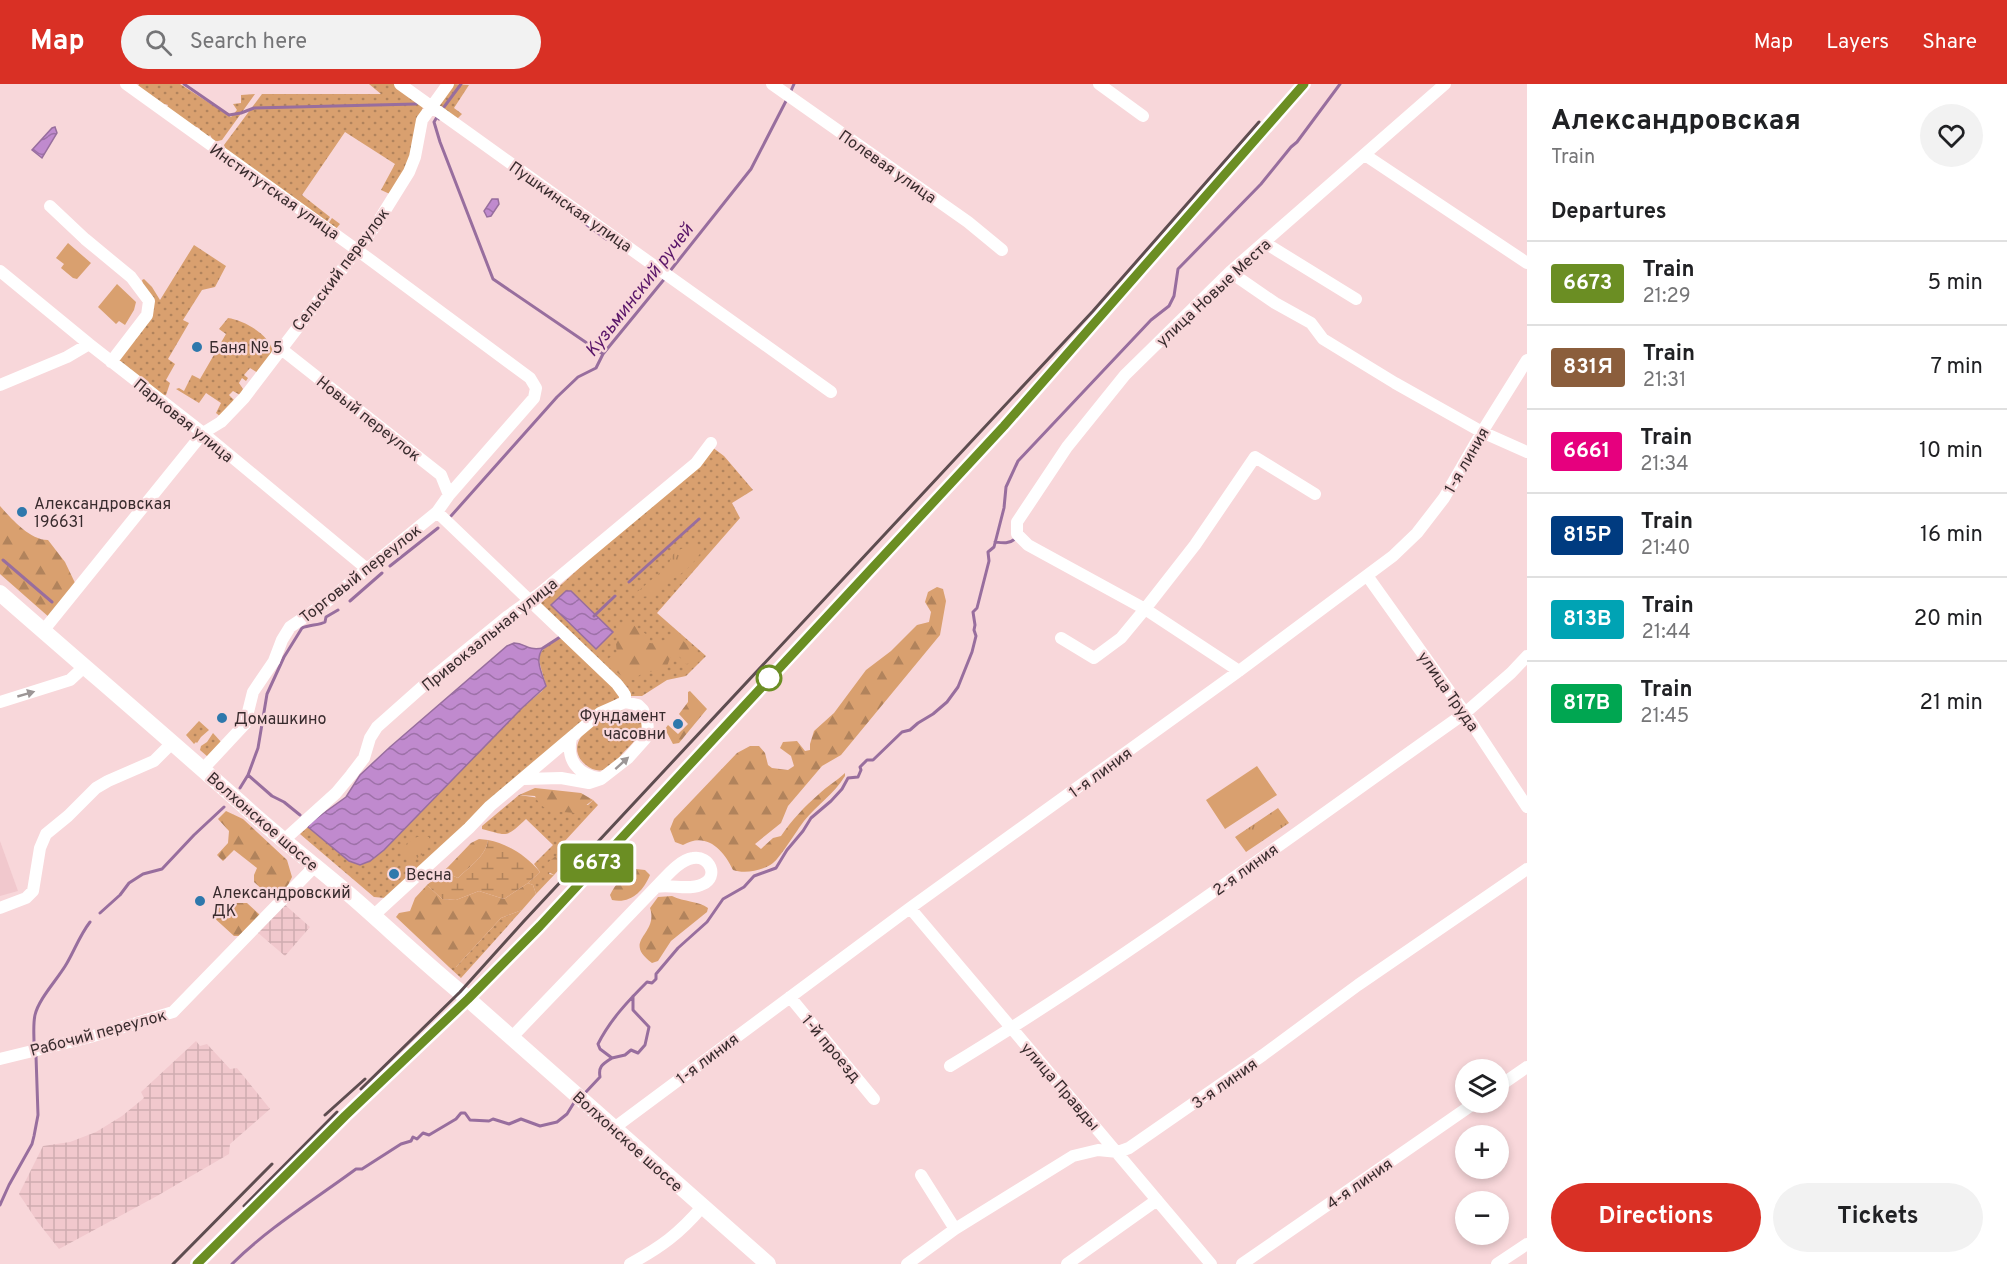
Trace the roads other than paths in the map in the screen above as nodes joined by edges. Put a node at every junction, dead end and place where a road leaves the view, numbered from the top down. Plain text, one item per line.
1 (126, 84) edge
2 (400, 84) edge
3 (448, 84) edge
4 (772, 84) edge
5 (1099, 84) edge
6 (1445, 84) edge
7 (431, 106) junction
8 (1143, 116) dead end
9 (1365, 155) junction
10 (50, 207) dead end
11 (1265, 243) junction
12 (357, 250) junction
13 (1002, 250) dead end
14 (1527, 263) edge
15 (0, 271) edge
16 (1230, 272) junction
17 (1356, 298) dead end
18 (89, 344) junction
19 (280, 348) junction
20 (1527, 360) edge
21 (111, 362) junction
22 (0, 385) edge
23 (537, 388) joint
24 (831, 392) dead end
25 (1482, 432) junction
26 (203, 433) junction
27 (711, 443) dead end
28 (1527, 452) edge
29 (1315, 494) dead end
30 (449, 495) junction
31 (437, 512) junction
32 (368, 569) junction
33 (1368, 577) junction
34 (0, 593) edge
35 (530, 602) junction
36 (1145, 609) junction
37 (43, 631) junction
38 (1061, 638) dead end
39 (1527, 656) edge
40 (84, 667) junction
41 (1239, 671) junction
42 (0, 702) edge
43 (625, 702) junction
44 (1465, 713) junction
45 (572, 738) junction
46 (172, 743) junction
47 (203, 769) junction
48 (524, 779) junction
49 (601, 779) junction
50 (1527, 807) edge
51 (284, 840) junction
52 (315, 866) junction
53 (1527, 869) edge
54 (656, 887) dead end
55 (0, 908) edge
56 (910, 908) junction
57 (373, 916) junction
58 (790, 997) junction
59 (1011, 1029) junction
60 (512, 1038) junction
61 (0, 1059) edge
62 (950, 1066) dead end
63 (1527, 1067) edge
64 (1509, 1079) edge
65 (874, 1099) dead end
66 (1460, 1113) edge
67 (614, 1128) junction
68 (1118, 1152) junction
69 (921, 1175) dead end
70 (1157, 1200) junction
71 (702, 1207) junction
72 (955, 1229) junction
73 (1527, 1244) edge
74 (762, 1262) edge
75 (630, 1264) edge
76 (907, 1264) edge
77 (1067, 1264) edge
78 (1211, 1264) edge
79 (1242, 1264) edge
80 (1497, 1264) edge

1 - 12 street, Институтская улица
2 - 7 street, Пушкинская улица
3 - 7 street, Сельский переулок
4 - 13 street, Полевая улица
5 - 8 street
6 - 9 street, улица Новые Места
7 - 12 street, Сельский переулок
7 - 24 street, Пушкинская улица
9 - 11 street, улица Новые Места
9 - 14 street
10 - 21 street
11 - 16 street, улица Новые Места
11 - 17 street
12 - 19 street, Сельский переулок
12 - 23 street, Институтская улица
15 - 18 street, Парковая улица
16 - 25 street
16 - 36 street, улица Новые Места
18 - 21 street, Парковая улица
18 - 22 street
19 - 26 street, Сельский переулок
19 - 30 street, Новый переулок
20 - 25 street, 1-я линия
21 - 26 street, Парковая улица
23 - 30 street, Торговый переулок
25 - 28 street
25 - 33 street, 1-я линия
26 - 32 street, Парковая улица
26 - 37 street, Сельский переулок
27 - 35 street, Привокзальная улица
29 - 36 street
30 - 31 street, Торговый переулок
31 - 32 street, Торговый переулок
31 - 35 street
32 - 47 street, Торговый переулок
33 - 41 street, 1-я линия
33 - 44 street, улица Труда
34 - 37 main road, Волхонское шоссе
35 - 43 street
35 - 51 street, Привокзальная улица
36 - 38 street
36 - 41 street
37 - 40 main road, Волхонское шоссе
39 - 44 street, 2-я линия
42 -> 40 street
40 - 46 main road, Волхонское шоссе
41 - 56 street, 1-я линия
43 - 45 street
49 -> 43 street
44 - 50 street, улица Труда
44 - 59 street, 2-я линия
45 - 48 street
45 - 49 street
46 - 47 main road, Волхонское шоссе
46 - 55 street
47 - 51 main road, Волхонское шоссе
48 - 49 street
48 - 57 street
51 - 52 main road, Волхонское шоссе
52 - 57 main road, Волхонское шоссе
52 - 61 street, Рабочий переулок
53 - 68 street, 3-я линия
54 - 60 street
56 - 58 street, 1-я линия
56 - 59 street, улица Правды
57 - 60 main road, Волхонское шоссе
58 - 65 street, 1-й проезд
58 - 67 street, 1-я линия
59 - 62 street, 2-я линия
59 - 68 street, улица Правды
60 - 67 main road, Волхонское шоссе
63 - 64 street
66 - 79 street, 4-я линия
67 - 71 main road, Волхонское шоссе
68 - 70 street, улица Правды
68 - 72 street, 3-я линия
69 - 72 street
70 - 77 street
70 - 78 street, улица Правды
71 - 74 main road, Волхонское шоссе
71 - 75 street
72 - 76 street, 3-я линия
73 - 80 street

